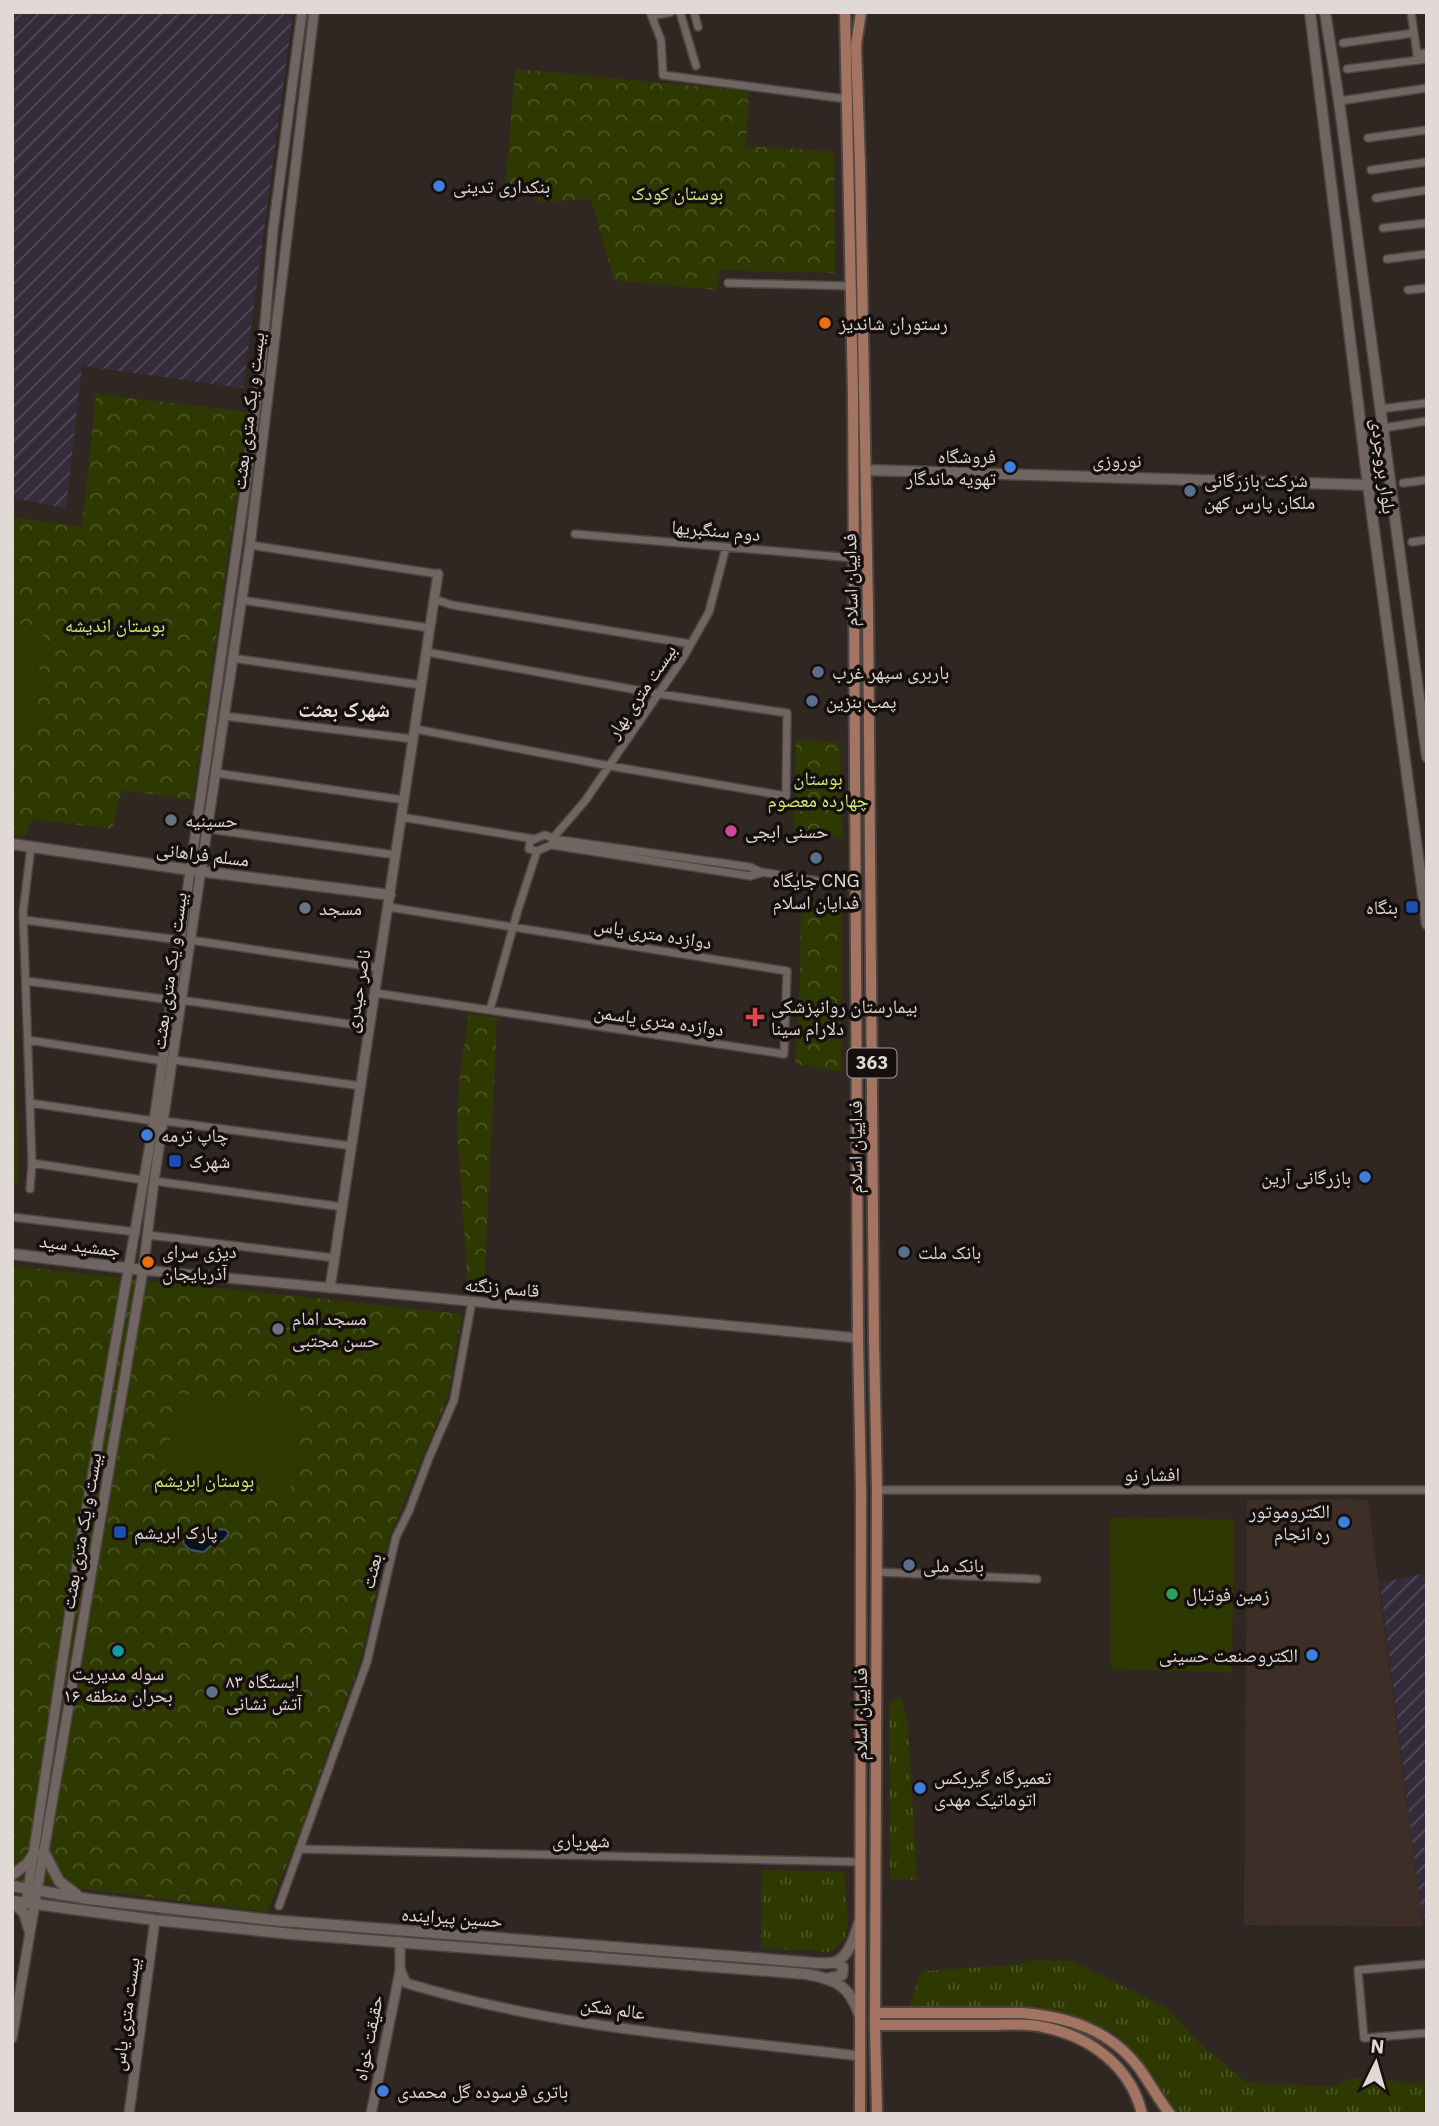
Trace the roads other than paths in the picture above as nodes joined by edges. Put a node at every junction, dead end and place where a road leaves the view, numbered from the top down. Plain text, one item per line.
1 (302, 12) edge
2 (314, 12) edge
3 (680, 12) edge
4 (694, 12) edge
5 (845, 12) edge
6 (861, 12) edge
7 (1310, 12) edge
8 (1325, 12) edge
9 (1411, 12) edge
10 (667, 13) edge
11 (651, 14) edge
12 (698, 27) dead end
13 (1414, 33) junction
14 (1343, 43) dead end
15 (1427, 53) edge
16 (1427, 59) edge
17 (696, 66) dead end
18 (1347, 69) dead end
19 (1427, 88) edge
20 (846, 99) junction
21 (1339, 101) junction
22 (1427, 130) edge
23 (1368, 138) dead end
24 (1427, 162) edge
25 (1371, 170) dead end
26 (1427, 190) edge
27 (1376, 198) dead end
28 (1427, 223) edge
29 (1383, 228) dead end
30 (1427, 254) edge
31 (1387, 260) dead end
32 (728, 283) dead end
33 (851, 286) junction
34 (1408, 290) dead end
35 (1426, 291) edge
36 (1427, 403) edge
37 (1380, 409) junction
38 (1427, 421) edge
39 (1383, 428) junction
40 (866, 470) junction
41 (1427, 480) edge
42 (1403, 484) dead end
43 (1368, 485) junction
44 (575, 534) dead end
45 (1427, 540) edge
46 (1412, 542) dead end
47 (250, 545) junction
48 (726, 547) junction
49 (854, 558) junction
50 (438, 574) joint
51 (434, 599) junction
52 (241, 600) junction
53 (430, 628) junction
54 (691, 644) junction
55 (426, 652) junction
56 (232, 658) junction
57 (421, 685) junction
58 (659, 694) junction
59 (223, 716) junction
60 (415, 729) junction
61 (413, 739) junction
62 (1427, 757) edge
63 (610, 766) junction
64 (215, 773) junction
65 (404, 800) junction
66 (401, 817) junction
67 (208, 828) junction
68 (534, 839) junction
69 (552, 841) junction
70 (12, 844) edge
71 (31, 847) junction
72 (537, 851) junction
73 (396, 855) junction
74 (190, 870) junction
75 (202, 871) junction
76 (856, 887) junction
77 (390, 895) junction
78 (388, 907) junction
79 (23, 920) junction
80 (1427, 924) edge
81 (513, 927) junction
82 (185, 940) junction
83 (379, 968) junction
84 (787, 971) joint
85 (26, 981) junction
86 (375, 993) junction
87 (176, 1000) junction
88 (489, 1010) junction
89 (370, 1027) junction
90 (28, 1040) junction
91 (174, 1060) junction
92 (163, 1061) junction
93 (361, 1086) junction
94 (30, 1102) junction
95 (159, 1121) junction
96 (352, 1146) junction
97 (32, 1163) junction
98 (143, 1180) junction
99 (154, 1181) junction
100 (30, 1189) dead end
101 (343, 1207) junction
102 (12, 1217) edge
103 (136, 1232) junction
104 (148, 1234) junction
105 (12, 1254) edge
106 (335, 1258) junction
107 (130, 1269) junction
108 (143, 1270) junction
109 (330, 1288) junction
110 (472, 1301) junction
111 (858, 1338) junction
112 (877, 1490) junction
113 (1427, 1490) edge
114 (877, 1572) junction
115 (1037, 1579) dead end
116 (299, 1849) junction
117 (40, 1853) junction
118 (861, 1862) junction
119 (12, 1875) edge
120 (12, 1886) edge
121 (33, 1890) junction
122 (88, 1899) junction
123 (12, 1901) edge
124 (31, 1904) junction
125 (279, 1906) dead end
126 (861, 1916) junction
127 (155, 1920) junction
128 (29, 1929) junction
129 (400, 1942) junction
130 (836, 1962) junction
131 (1427, 1965) edge
132 (400, 1969) junction
133 (829, 1978) junction
134 (875, 2012) junction
135 (860, 2018) junction
136 (875, 2025) junction
137 (1427, 2034) edge
138 (12, 2038) edge
139 (860, 2056) junction
140 (130, 2114) edge
141 (371, 2114) edge
142 (860, 2114) edge
143 (877, 2114) edge
144 (1142, 2114) edge
145 (1170, 2114) edge

1 - 74 street, بیست و یک متری بعثت
2 - 47 street, بیست و یک متری بعثت
3 - 17 street
4 - 12 street
5 - 20 main road, فداییان اسلام / 363
6 - 40 main road, فداییان اسلام / 363
7 - 43 main road, بلوار بروجردی
8 - 21 main road, بلوار بروجردی
9 - 13 street
10 - 11 street
11 - 20 street
13 - 14 street
13 - 15 street
16 - 18 street
19 - 21 street
20 - 33 main road, فداییان اسلام / 363
21 - 37 main road, بلوار بروجردی
22 - 23 street
24 - 25 street
26 - 27 street
28 - 29 street
30 - 31 street
32 - 33 street
33 - 49 main road, فداییان اسلام / 363
34 - 35 street
36 - 37 street
37 - 39 main road, بلوار بروجردی
38 - 39 street
39 - 62 main road, بلوار بروجردی
40 - 43 main road, نوروزی
40 - 112 main road, فداییان اسلام / 363
41 - 42 street
43 - 80 main road, بلوار بروجردی
44 - 48 street, دوم سنگبریها
45 - 46 street
47 - 50 street
47 - 52 street, بیست و یک متری بعثت
48 - 49 street, دوم سنگبریها
48 - 54 street, بیست متری بهار
49 - 76 main road, فداییان اسلام / 363
50 - 51 street, ناصر حیدری
51 - 53 street, ناصر حیدری
51 - 54 street
52 - 53 street
52 - 56 street, بیست و یک متری بعثت
53 - 55 street, ناصر حیدری
54 - 58 street, بیست متری بهار
55 - 57 street, ناصر حیدری
55 - 58 street
56 - 57 street
56 - 59 street, بیست و یک متری بعثت
57 - 60 street, ناصر حیدری
58 - 63 street, بیست متری بهار
58 - 63 street
59 - 61 street
59 - 64 street, بیست و یک متری بعثت
60 - 61 street, ناصر حیدری
60 - 63 street
61 - 65 street, ناصر حیدری
63 - 69 street, بیست متری بهار
64 - 65 street
64 - 67 street, بیست و یک متری بعثت
65 - 66 street, ناصر حیدری
66 - 68 street
66 - 73 street, ناصر حیدری
67 - 73 street
67 - 75 street, بیست و یک متری بعثت
68 - 69 street
68 - 72 street
69 - 72 street
69 - 76 street
70 - 71 main road, مسلم فراهانی
71 - 74 main road, مسلم فراهانی
71 - 79 street
72 - 81 street
73 - 77 street, ناصر حیدری
74 - 75 main road, مسلم فراهانی
74 - 82 street, بیست و یک متری بعثت
75 - 77 main road, مسلم فراهانی
75 - 82 street, بیست و یک متری بعثت
76 - 111 main road, فداییان اسلام / 363
77 - 78 street, ناصر حیدری
78 - 81 street, دوازده متری یاس
78 - 83 street, ناصر حیدری
79 - 82 street
79 - 85 street
81 - 84 street, دوازده متری یاس
81 - 88 street
82 - 83 street
82 - 87 street, بیست و یک متری بعثت
83 - 86 street, ناصر حیدری
84 - 88 street, دوازده متری یاسمن
85 - 87 street
85 - 90 street
86 - 88 street
86 - 89 street, ناصر حیدری
87 - 89 street
87 - 91 street, بیست و یک متری بعثت
87 - 92 street, بیست و یک متری بعثت
89 - 93 street, ناصر حیدری
90 - 92 street
90 - 94 street
91 - 93 street
91 - 95 street, بیست و یک متری بعثت
92 - 95 street, بیست و یک متری بعثت
93 - 96 street, ناصر حیدری
94 - 95 street
94 - 97 street
95 - 96 street
95 - 98 street, بیست و یک متری بعثت
95 - 99 street, بیست و یک متری بعثت
96 - 101 street, ناصر حیدری
97 - 98 street
97 - 100 street
98 - 103 street, بیست و یک متری بعثت
99 - 101 street
99 - 104 street, بیست و یک متری بعثت
101 - 106 street, ناصر حیدری
102 - 103 street
103 - 107 street, بیست و یک متری بعثت
104 - 106 street
104 - 108 street, بیست و یک متری بعثت
105 - 107 main road, جمشید سید
106 - 109 street, ناصر حیدری
107 - 108 main road, جمشید سید
107 - 117 street, بیست و یک متری بعثت
108 - 109 street, قاسم زنگنه
108 - 117 street, بیست و یک متری بعثت
109 - 110 street, قاسم زنگنه
110 - 111 street, قاسم زنگنه
110 - 116 street, بعثت
111 - 118 main road, فداییان اسلام / 363
112 - 113 street, افشار نو
112 - 114 main road, فداییان اسلام / 363
114 - 115 street
114 - 134 main road, فداییان اسلام / 363
116 - 118 street, شهریاری
116 - 125 street, بعثت
117 - 119 main road
117 - 121 street, بیست و یک متری بعثت
117 - 122 main road
118 - 126 main road, فداییان اسلام / 363
120 - 121 main road, حسین پیراینده
121 - 122 main road, حسین پیراینده
121 - 124 street, بیست و یک متری بعثت
122 - 130 main road, حسین پیراینده
123 - 124 main road, حسین پیراینده
123 - 128 main road
124 - 127 main road, حسین پیراینده
124 - 128 street
126 - 130 main road
126 - 135 main road, فداییان اسلام / 363
127 - 129 main road, حسین پیراینده
127 - 140 street, بیست متری یاس
128 - 138 street
129 - 132 street
129 - 133 main road, حسین پیراینده
130 - 133 main road
131 - 137 street
132 - 139 street, عالم شکن
132 - 141 street, حقیقت خواه
133 - 135 main road
134 - 136 main road, فداییان اسلام / 363
134 - 145 main road
135 - 139 main road, فداییان اسلام / 363
136 - 143 main road, فداییان اسلام / 363
136 - 144 main road
139 - 142 main road, فداییان اسلام / 363

